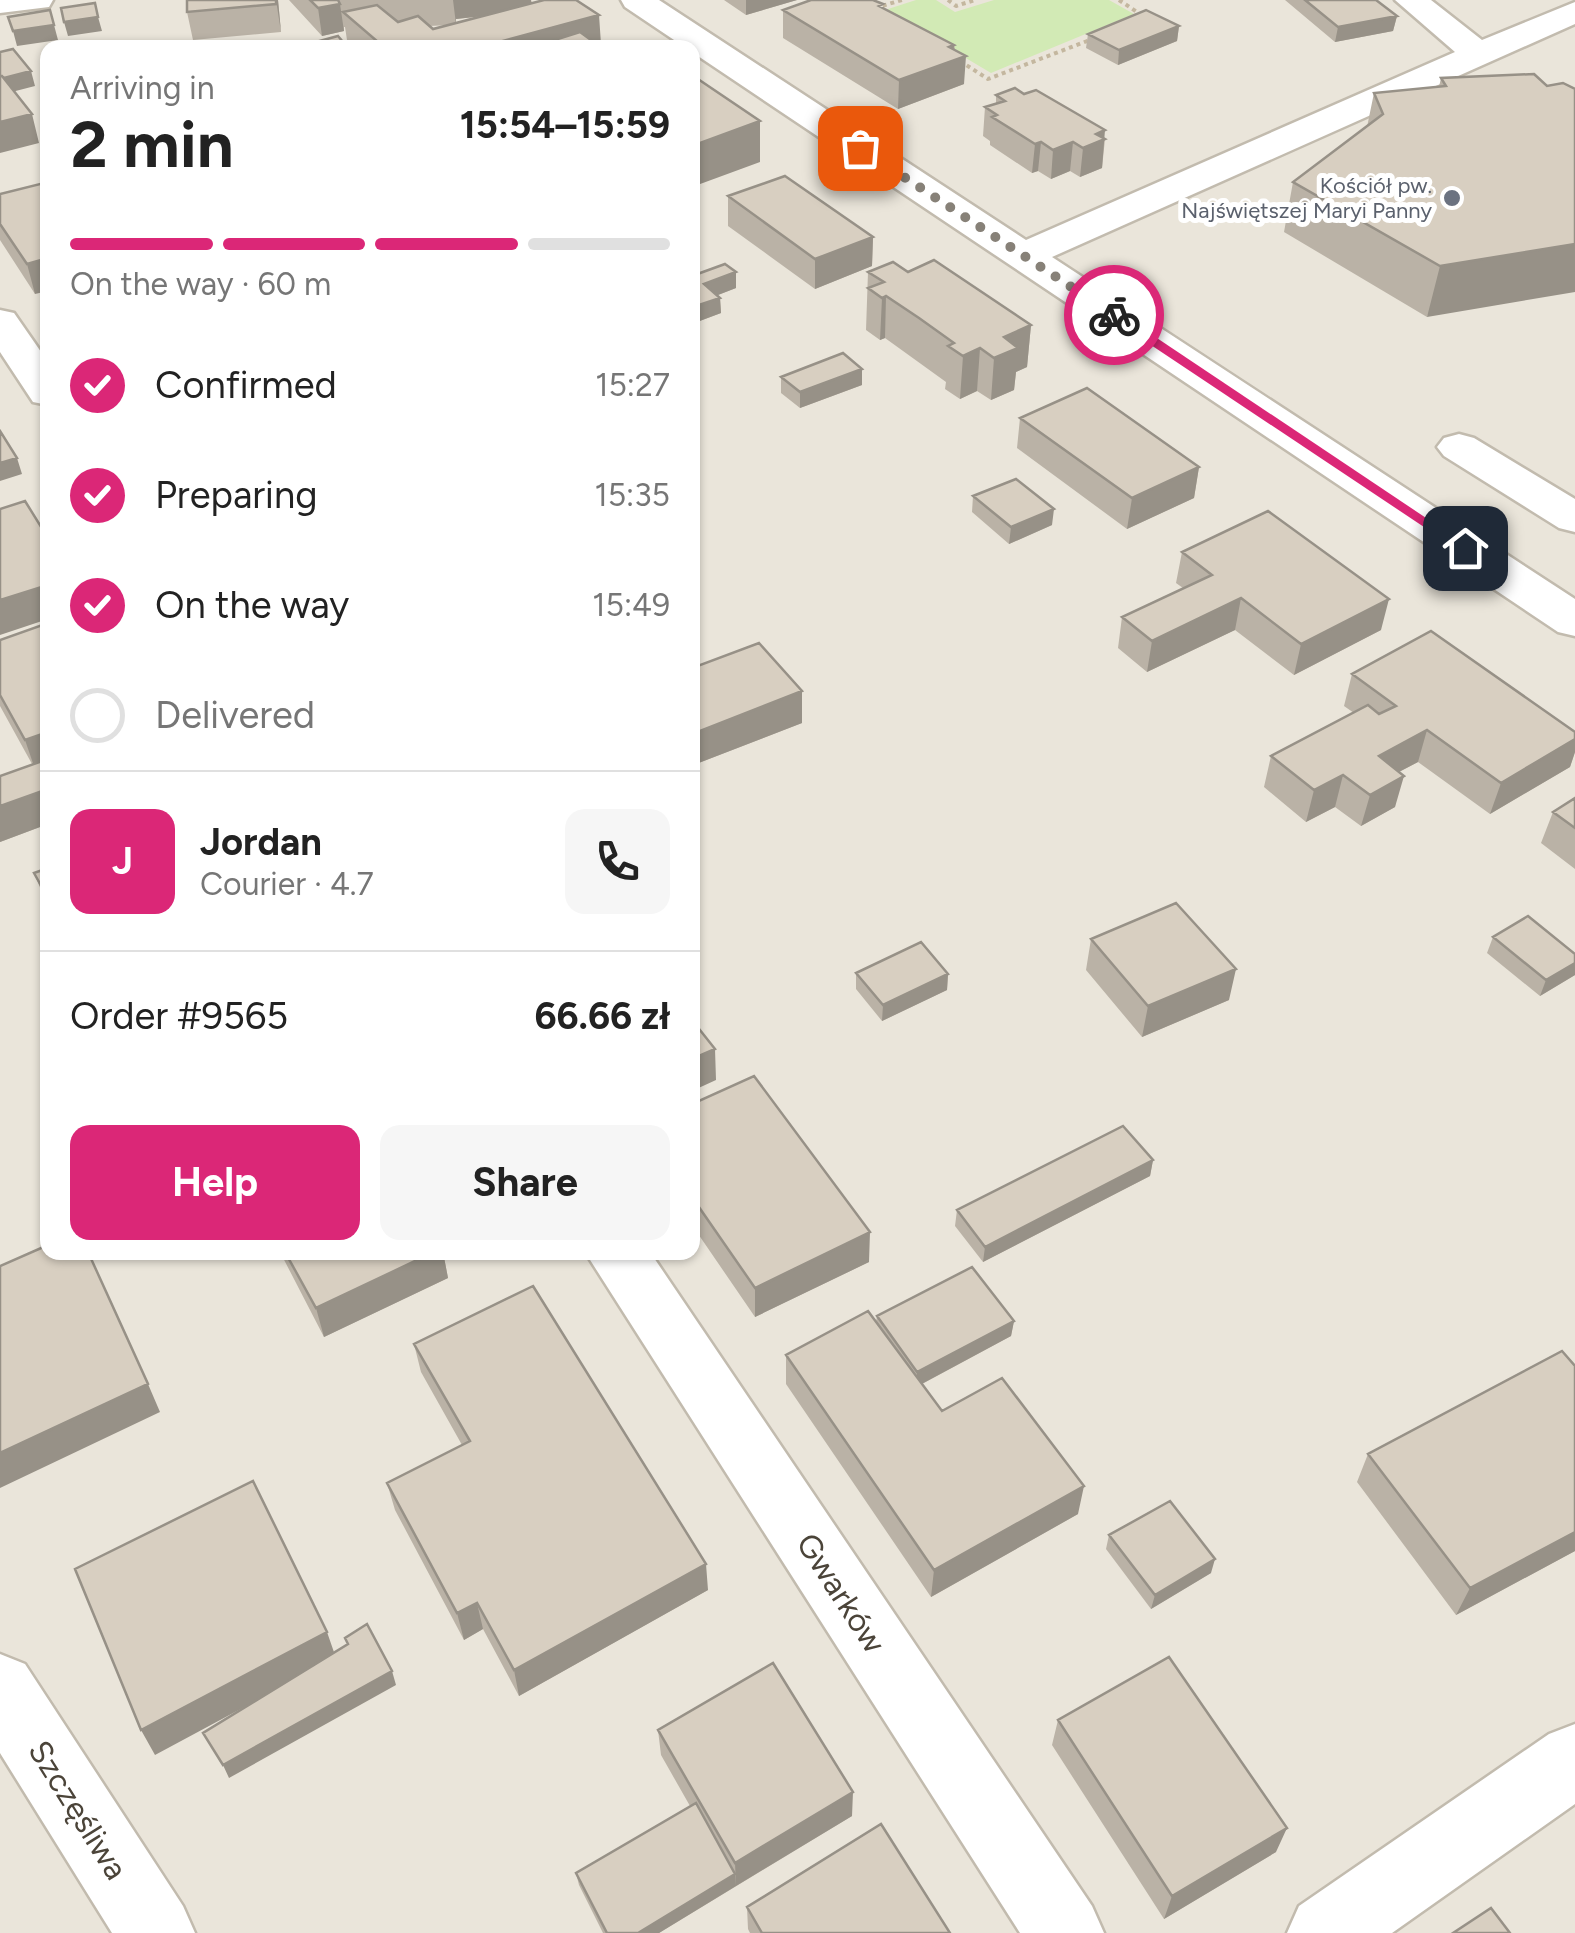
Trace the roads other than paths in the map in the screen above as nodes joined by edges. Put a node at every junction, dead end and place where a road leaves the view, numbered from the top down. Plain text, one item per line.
1 (37, 0) edge
2 (637, 0) edge
3 (1411, 0) edge
4 (0, 3) edge
5 (1575, 12) edge
6 (698, 40) edge
7 (700, 42) edge
8 (1478, 54) junction
9 (1024, 255) junction
10 (0, 322) edge
11 (40, 381) edge
12 (1460, 447) dead end
13 (1575, 518) edge
14 (1575, 620) edge
15 (621, 1260) edge
16 (0, 1688) edge
17 (1575, 1760) edge
18 (156, 1933) edge
19 (1066, 1933) edge
20 (1326, 1933) edge

1 - 4 street
2 - 6 street
3 - 8 street
5 - 8 street
7 - 9 street
8 - 9 street
9 - 14 street
10 - 11 street
12 - 13 street
15 - 19 street, Gwarków
16 - 18 street, Szczęśliwa
17 - 20 street

